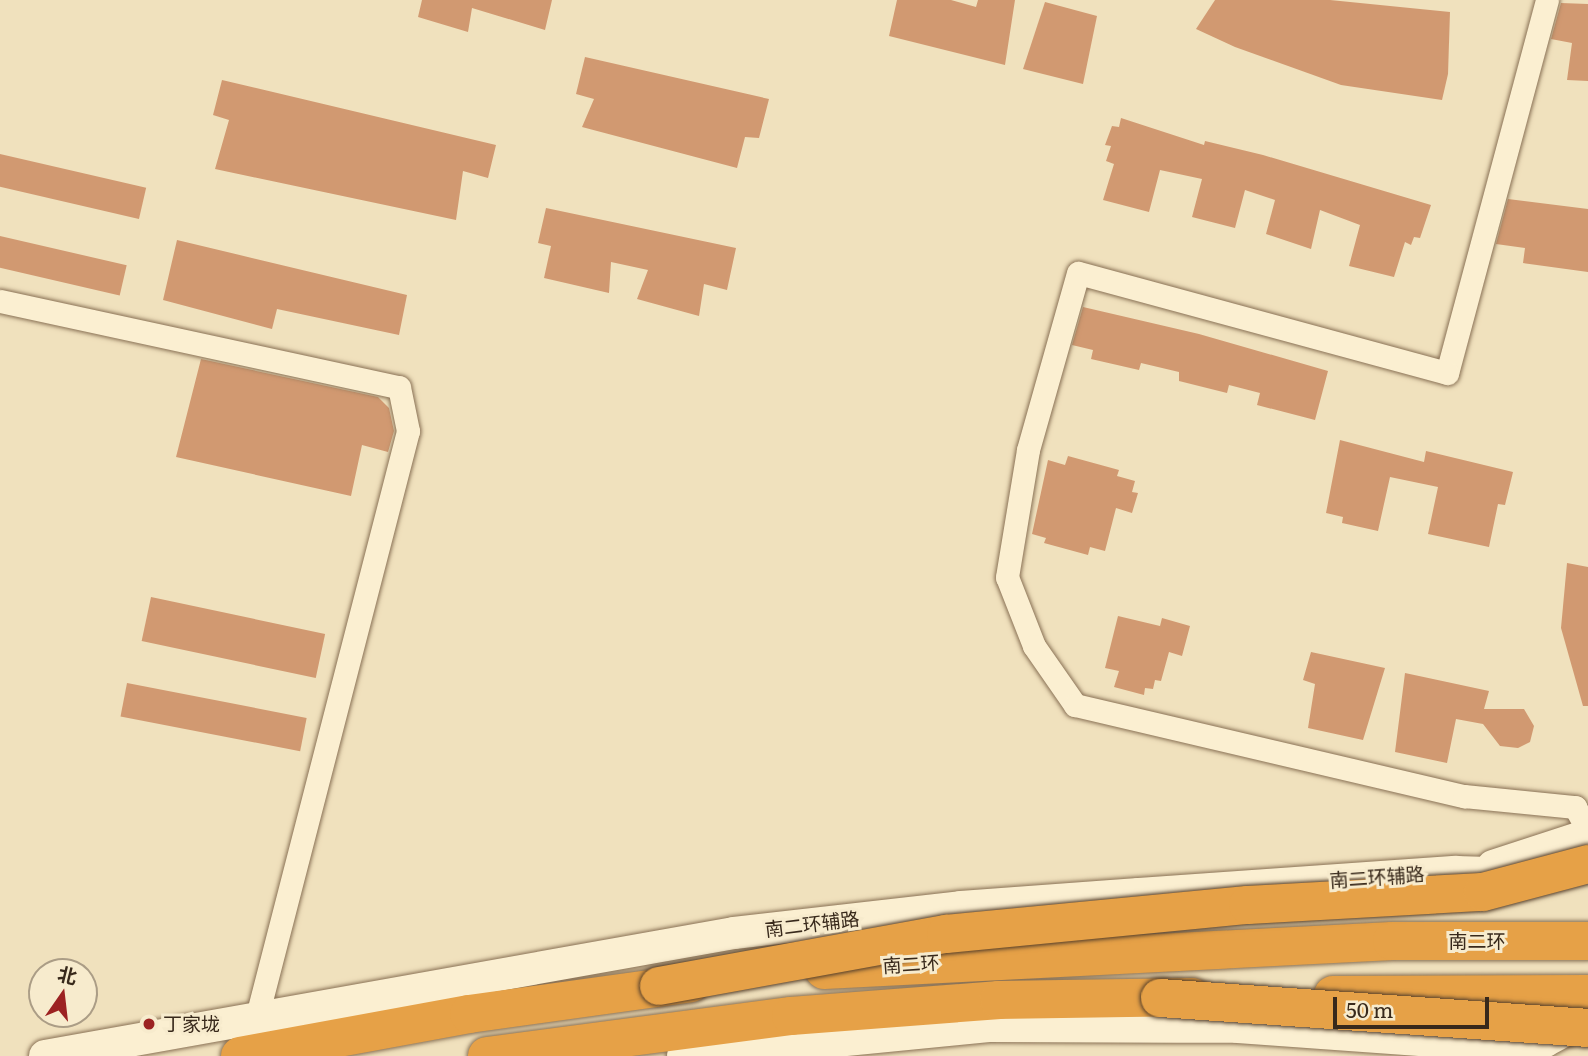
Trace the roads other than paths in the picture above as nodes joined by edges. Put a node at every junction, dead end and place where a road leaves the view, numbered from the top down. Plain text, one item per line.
1 (1547, 0) edge
2 (0, 301) edge
3 (1588, 832) edge
4 (1588, 864) edge
5 (1456, 872) junction
6 (1588, 875) edge
7 (1588, 941) edge
8 (659, 986) junction
9 (1588, 994) edge
10 (1160, 998) junction
11 (1588, 1010) edge
12 (257, 1016) junction
13 (1588, 1028) edge
14 (45, 1056) edge
15 (240, 1056) edge
16 (487, 1056) edge
17 (683, 1056) edge

1 - 3 street
2 - 12 street
3 - 5 street
4 - 8 highway, bridge
5 - 6 street, 南二环辅路
5 - 12 street, 南二环辅路
7 - 8 highway, 南二环, bridge
8 - 15 highway, 南二环
9 - 10 highway, bridge
10 - 13 highway, bridge
10 - 16 highway
11 - 17 street
12 - 14 street, 南二环辅路

